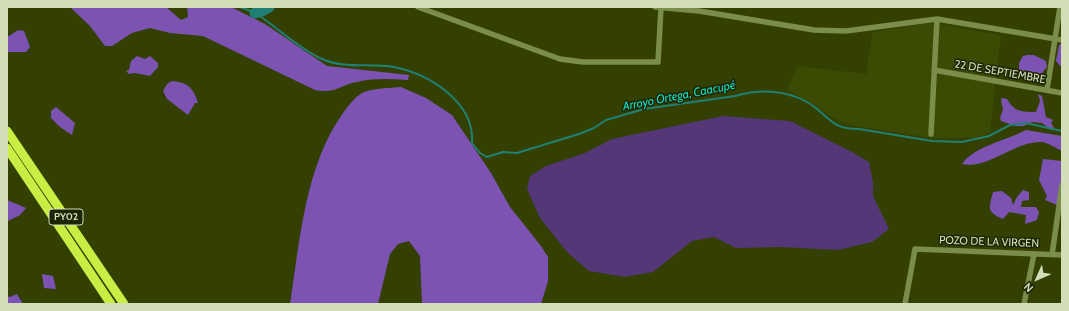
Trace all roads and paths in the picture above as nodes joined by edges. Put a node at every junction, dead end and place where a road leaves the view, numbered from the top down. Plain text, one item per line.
1 (418, 7) edge
2 (655, 7) edge
3 (1060, 7) edge
4 (661, 8) junction
5 (938, 19) junction
6 (1054, 39) junction
7 (1062, 40) edge
8 (934, 70) junction
9 (1046, 90) junction
10 (1062, 92) edge
11 (7, 130) edge
12 (930, 134) dead end
13 (7, 148) edge
14 (1062, 185) edge
15 (1034, 254) junction
16 (1052, 255) junction
17 (1062, 255) edge
18 (111, 304) edge
19 (124, 304) edge
20 (905, 304) edge
21 (1024, 304) edge

1 - 4 street
2 - 4 street
3 - 6 street
4 - 5 street
5 - 6 street
5 - 8 street
6 - 7 street
6 - 9 street
8 - 9 street, 22 DE SEPTIEMBRE
8 - 12 street
9 - 10 street, 22 DE SEPTIEMBRE
11 - 19 highway, PY02
13 - 18 highway, PY02
14 - 16 street
15 - 16 street, POZO DE LA VIRGEN
15 - 20 street, POZO DE LA VIRGEN
15 - 21 street
16 - 17 street, POZO DE LA VIRGEN

